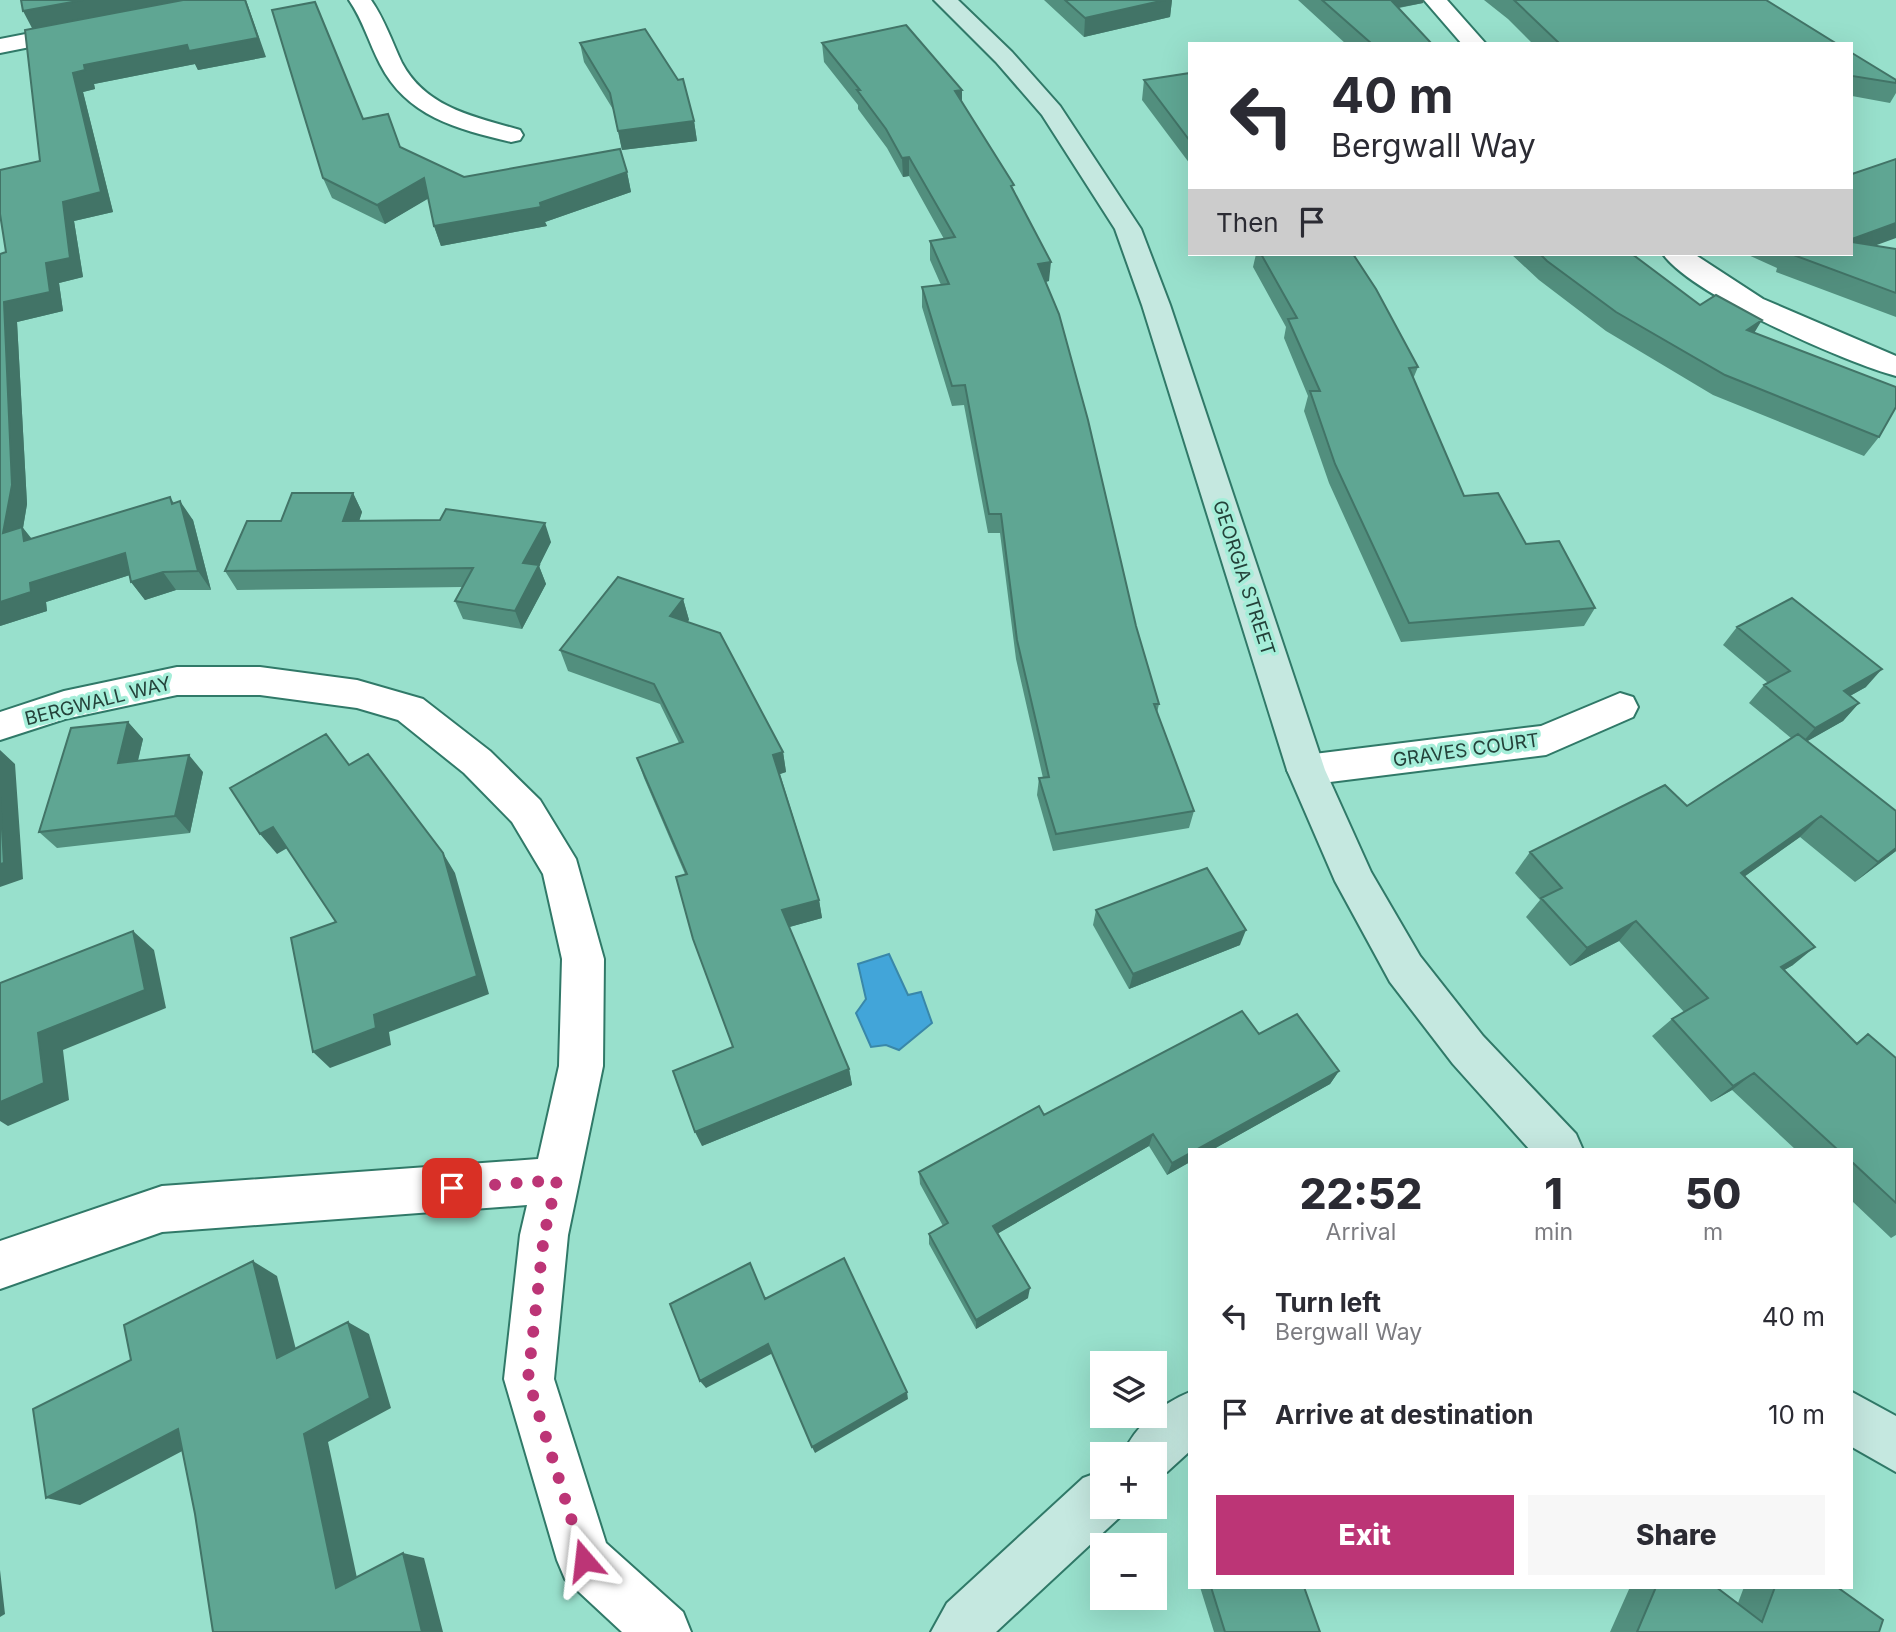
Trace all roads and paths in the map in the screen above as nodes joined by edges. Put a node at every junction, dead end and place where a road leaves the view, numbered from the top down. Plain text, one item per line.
1 (360, 0) edge
2 (944, 0) edge
3 (1435, 0) edge
4 (93, 28) edge
5 (1473, 42) edge
6 (0, 47) edge
7 (511, 135) dead end
8 (1680, 256) edge
9 (1896, 367) edge
10 (1620, 708) dead end
11 (0, 726) edge
12 (1306, 770) junction
13 (1558, 1148) edge
14 (557, 1180) junction
15 (0, 1265) edge
16 (1853, 1418) edge
17 (1188, 1419) edge
18 (1162, 1442) edge
19 (1896, 1446) edge
20 (1090, 1508) edge
21 (663, 1632) edge
22 (959, 1632) edge

1 - 7 street
2 - 12 main road, GEORGIA STREET
3 - 5 street
4 - 6 street
8 - 9 street
10 - 12 street, GRAVES COURT
11 - 14 street, BERGWALL WAY
12 - 13 main road, GEORGIA STREET
14 - 15 street
14 - 21 street, BERGWALL WAY
16 - 19 main road
17 - 18 main road
20 - 22 main road

